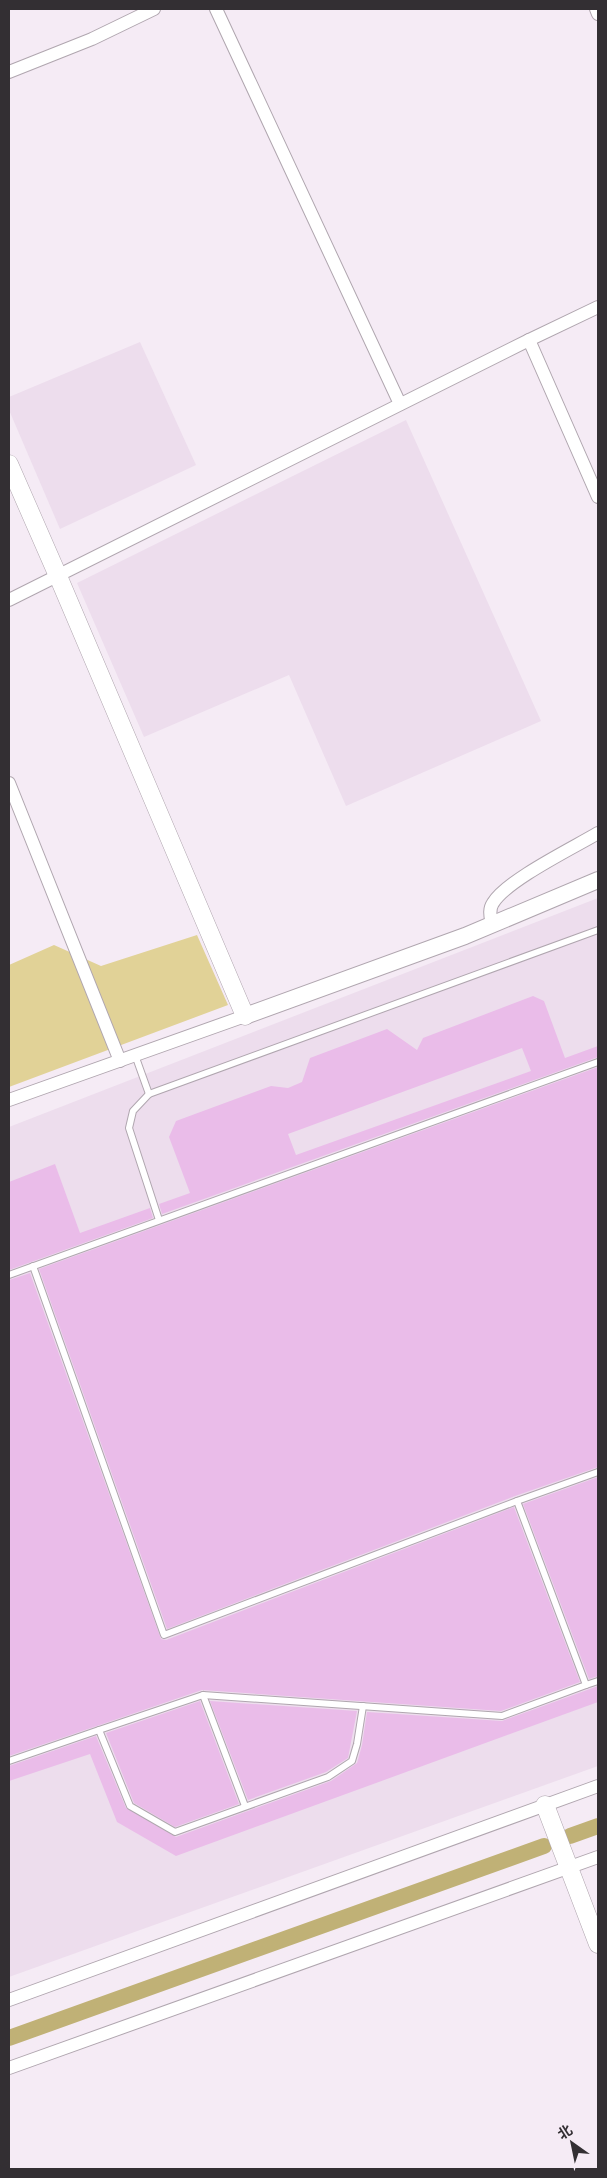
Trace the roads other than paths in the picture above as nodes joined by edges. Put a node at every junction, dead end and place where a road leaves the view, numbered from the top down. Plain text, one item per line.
1 (154, 9) edge
2 (216, 9) edge
3 (596, 9) edge
4 (598, 14) edge
5 (9, 72) edge
6 (598, 307) edge
7 (528, 340) junction
8 (400, 404) junction
9 (9, 464) edge
10 (598, 497) edge
11 (58, 576) junction
12 (9, 600) edge
13 (9, 783) edge
14 (598, 833) edge
15 (598, 880) edge
16 (492, 925) junction
17 (598, 930) edge
18 (245, 1016) junction
19 (135, 1055) junction
20 (120, 1061) junction
21 (598, 1062) edge
22 (149, 1094) junction
23 (9, 1100) edge
24 (159, 1220) junction
25 (33, 1266) junction
26 (9, 1275) edge
27 (598, 1472) edge
28 (517, 1501) junction
29 (598, 1680) edge
30 (586, 1685) junction
31 (203, 1695) junction
32 (363, 1706) junction
33 (99, 1730) junction
34 (9, 1761) edge
35 (598, 1786) edge
36 (545, 1805) junction
37 (245, 1806) junction
38 (598, 1857) edge
39 (568, 1867) junction
40 (598, 1944) edge
41 (9, 2000) edge
42 (9, 2068) edge

1 - 5 street
2 - 8 street
3 - 4 street
6 - 7 street
7 - 8 street
7 - 10 street
8 - 11 street
9 - 11 main road
11 - 12 street
11 - 18 main road
13 - 20 street
14 - 16 street
15 - 16 street
16 - 18 street
17 - 22 lane
18 - 19 street
19 - 20 street
19 - 22 lane
20 - 23 street
21 - 24 lane
22 - 24 lane
24 - 25 lane
25 - 26 lane
25 - 28 lane
27 - 28 lane
28 - 30 lane
29 - 30 lane
30 - 32 lane
31 - 32 lane
31 - 33 lane
31 - 37 lane
32 - 37 lane
33 - 34 lane
33 - 37 lane
35 - 36 street
36 - 39 main road
36 - 41 street
38 - 39 street
39 - 40 main road
39 - 42 street

